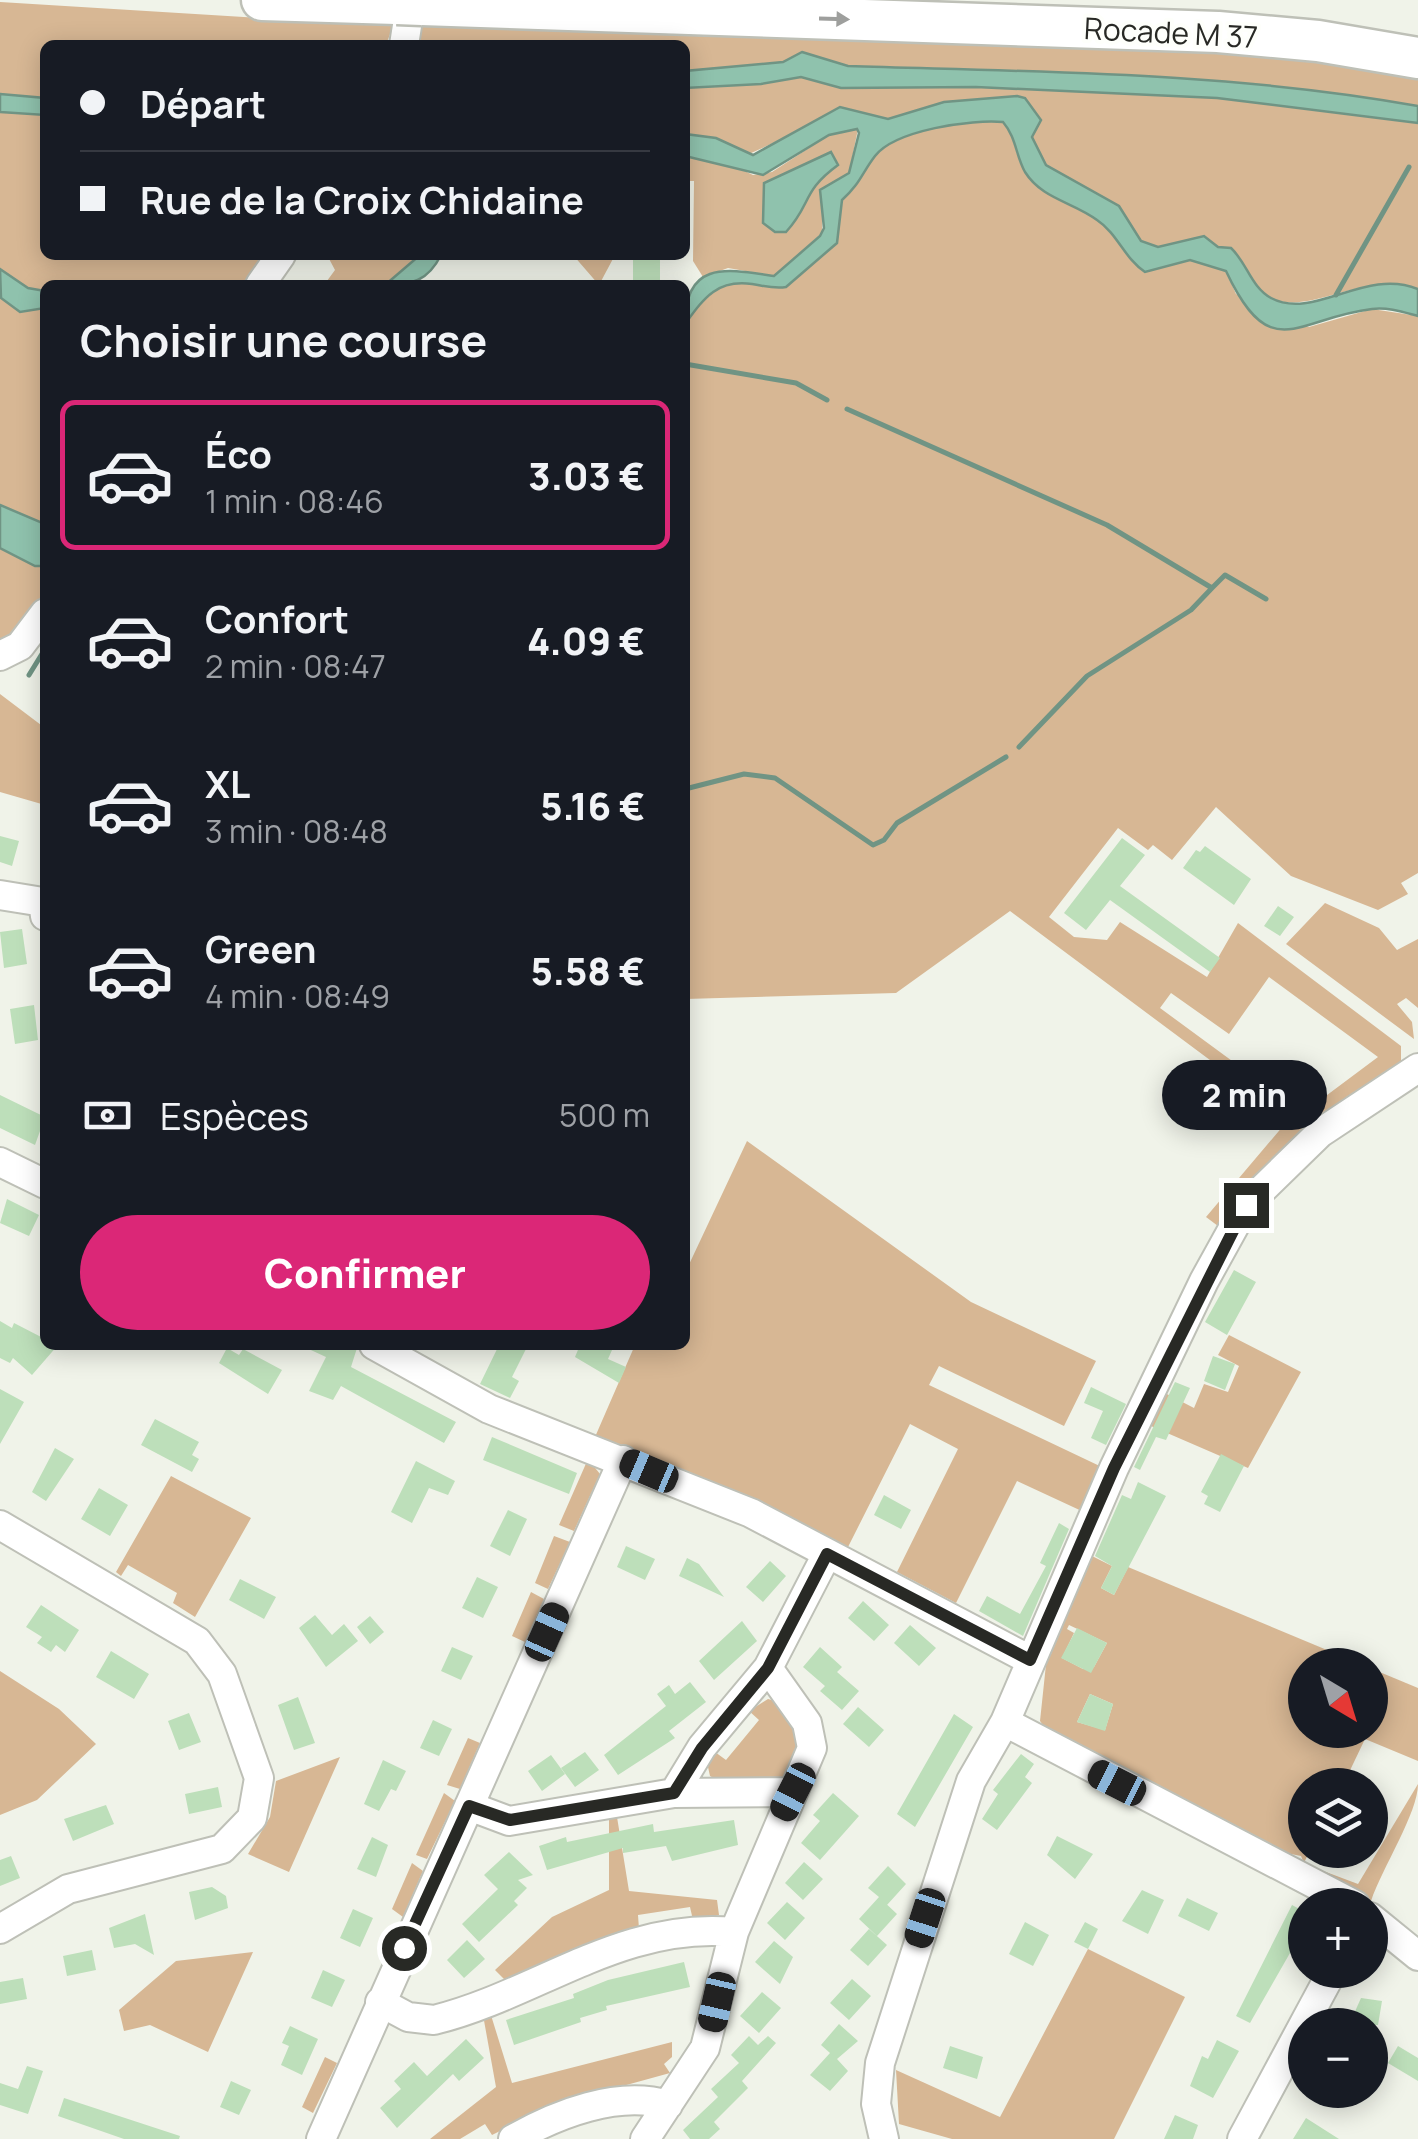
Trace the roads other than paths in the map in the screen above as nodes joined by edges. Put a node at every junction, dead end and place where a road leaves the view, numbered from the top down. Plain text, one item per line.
1 (262, 0) edge
2 (1066, 0) edge
3 (410, 3) edge
4 (1418, 30) edge
5 (405, 40) edge
6 (1418, 58) edge
7 (40, 619) edge
8 (0, 656) edge
9 (0, 895) edge
10 (40, 906) edge
11 (1418, 1068) edge
12 (0, 1162) edge
13 (40, 1182) edge
14 (383, 1350) edge
15 (624, 1460) junction
16 (0, 1525) edge
17 (827, 1554) junction
18 (1030, 1660) junction
19 (768, 1668) junction
20 (1005, 1722) junction
21 (793, 1792) junction
22 (674, 1793) junction
23 (469, 1806) junction
24 (1322, 1888) edge
25 (0, 1930) edge
26 (1388, 1931) edge
27 (734, 1932) junction
28 (1418, 1956) edge
29 (1323, 1988) edge
30 (380, 2002) junction
31 (668, 2104) junction
32 (321, 2139) edge
33 (513, 2139) edge
34 (644, 2139) edge
35 (884, 2139) edge
36 (1242, 2139) edge

1 - 3 highway, Rocade M 37
2 - 4 highway, Rocade M 37
3 - 5 street
3 -> 6 highway, Rocade M 37
7 - 8 street
9 - 10 street
11 - 18 street
12 - 13 street
14 - 15 street
15 - 17 street
15 - 23 street
16 - 25 street
17 - 18 street
17 - 19 street
18 - 20 street
19 - 21 street
19 - 22 street
20 - 24 street
20 - 35 street
21 - 22 street
21 - 27 street
22 - 23 street
23 - 30 street
26 - 28 street
27 - 30 street
27 - 31 street
29 - 36 street
30 - 32 street
31 - 33 street
31 - 34 street

